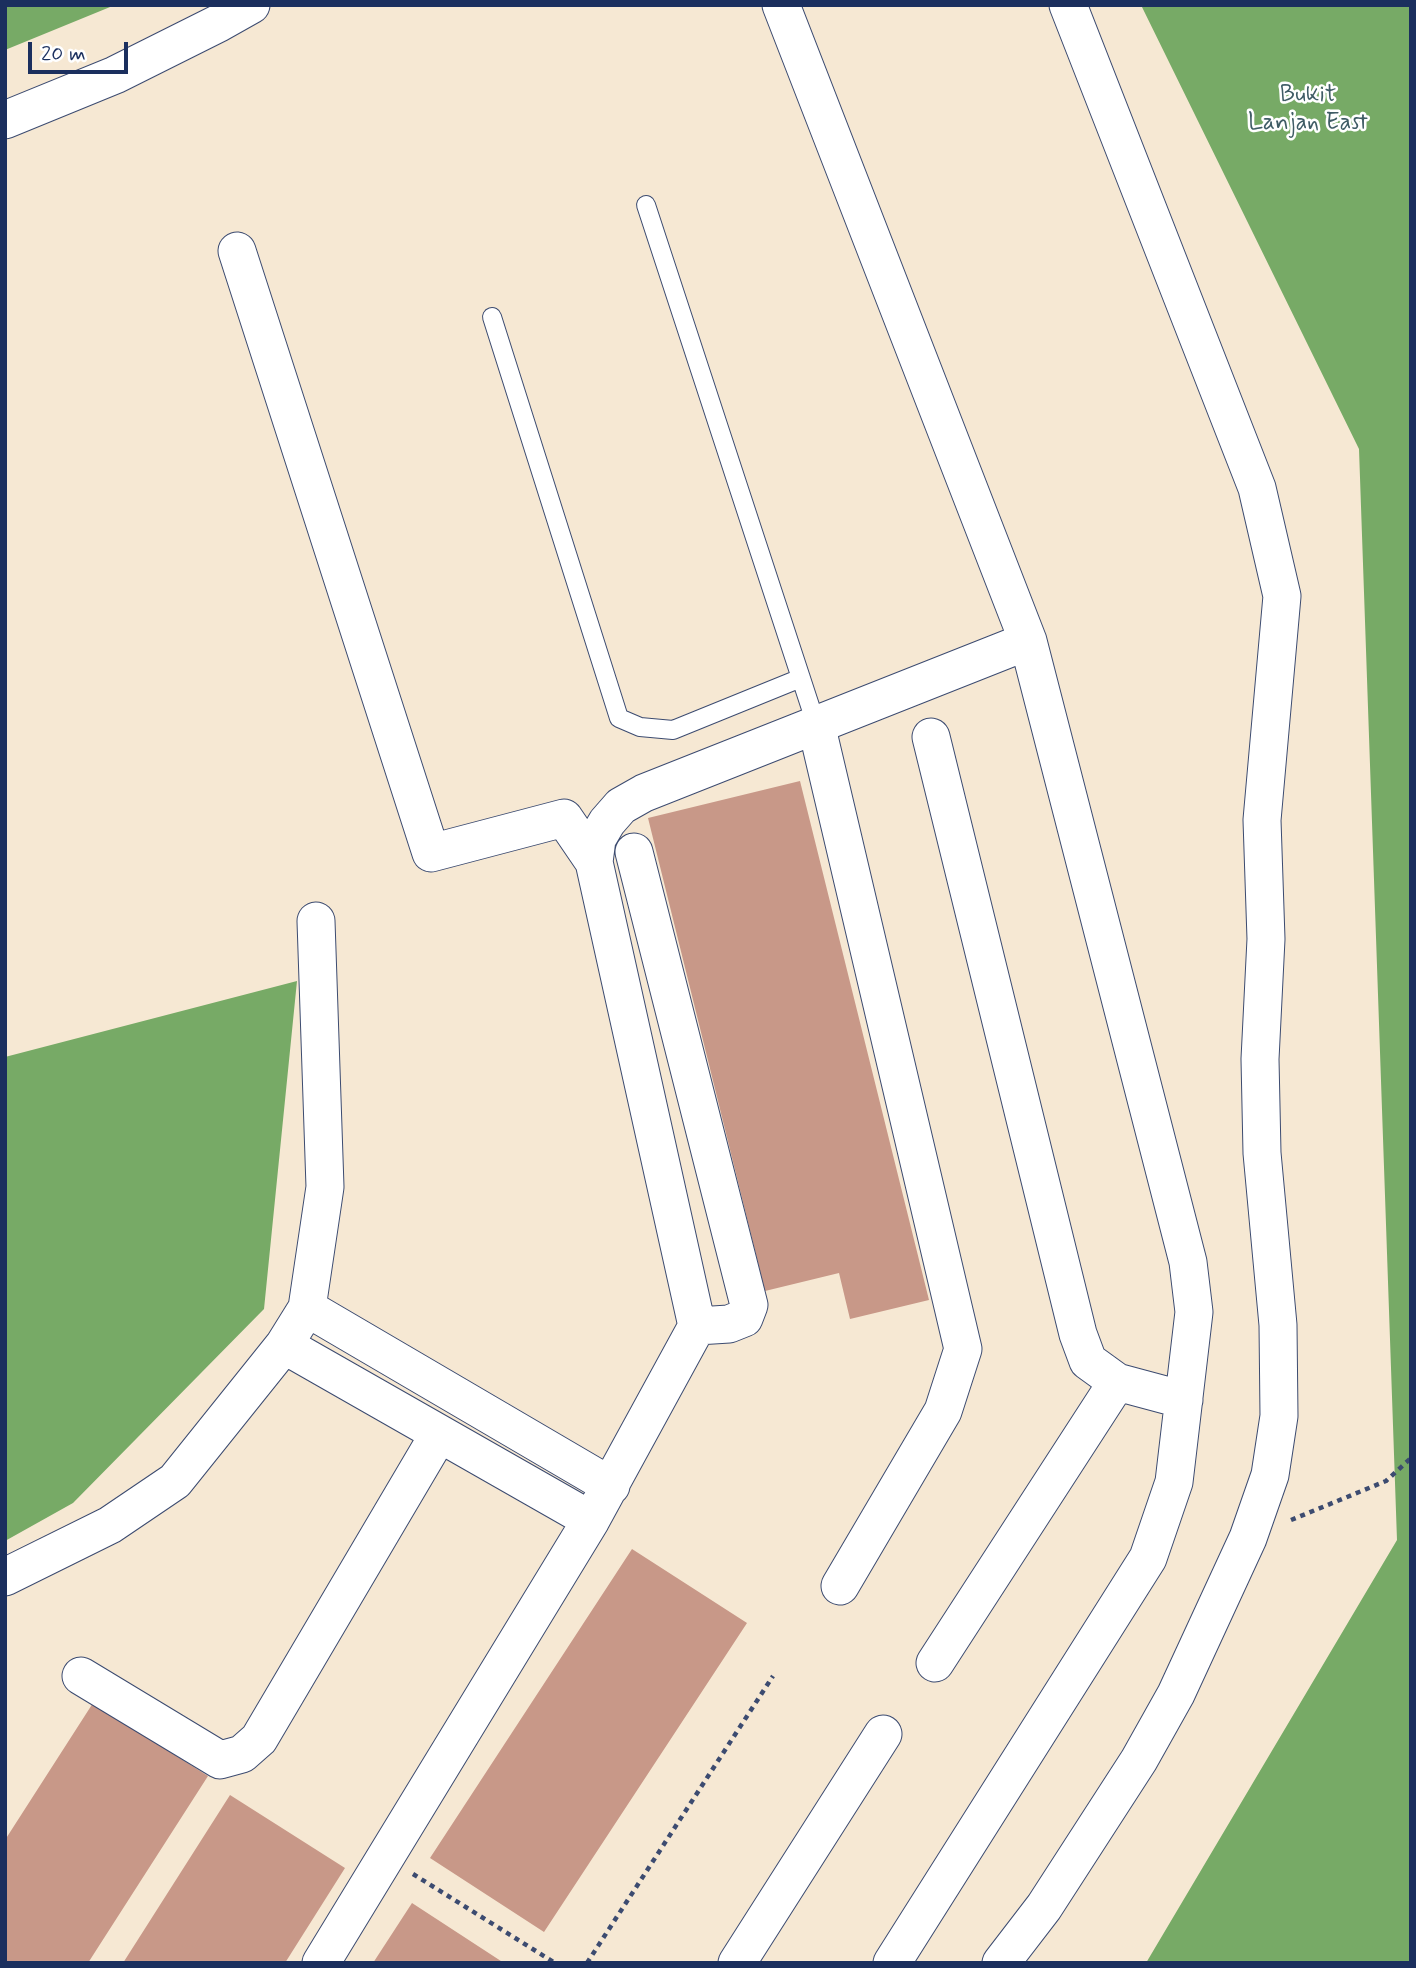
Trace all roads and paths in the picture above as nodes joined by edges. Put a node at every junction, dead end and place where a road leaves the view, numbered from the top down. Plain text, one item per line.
1 (251, 5) edge
2 (781, 5) edge
3 (1068, 5) edge
4 (5, 120) edge
5 (646, 205) dead end
6 (237, 251) dead end
7 (492, 317) dead end
8 (1028, 641) junction
9 (801, 678) junction
10 (816, 724) junction
11 (931, 737) dead end
12 (634, 852) dead end
13 (594, 862) junction
14 (316, 921) dead end
15 (307, 1308) junction
16 (697, 1326) junction
17 (284, 1345) junction
18 (1117, 1382) junction
19 (1184, 1400) junction
20 (439, 1434) junction
21 (1411, 1458) edge
22 (611, 1486) junction
23 (591, 1520) junction
24 (1248, 1538) junction
25 (5, 1577) edge
26 (840, 1586) dead end
27 (935, 1663) dead end
28 (81, 1676) dead end
29 (773, 1676) dead end
30 (883, 1734) dead end
31 (386, 1856) junction
32 (321, 1963) edge
33 (555, 1963) edge
34 (587, 1963) edge
35 (737, 1963) edge
36 (892, 1963) edge
37 (1001, 1963) edge

1 - 4 street
2 - 8 street
3 - 24 street
5 - 9 lane
6 - 13 street
7 - 9 lane
8 - 10 street
8 - 19 street
9 - 10 lane
10 - 13 street
10 - 26 street
11 - 18 street
12 - 16 street
13 - 16 street
14 - 15 street
15 - 17 street
15 - 22 street
16 - 22 street
17 - 20 street
17 - 25 street
18 - 19 street
18 - 27 street
19 - 36 street
20 - 23 street
20 - 28 street
21 - 24 path
22 - 23 street
23 - 31 street
24 - 37 street
29 - 34 path
30 - 35 street
31 - 32 street
31 - 33 path

